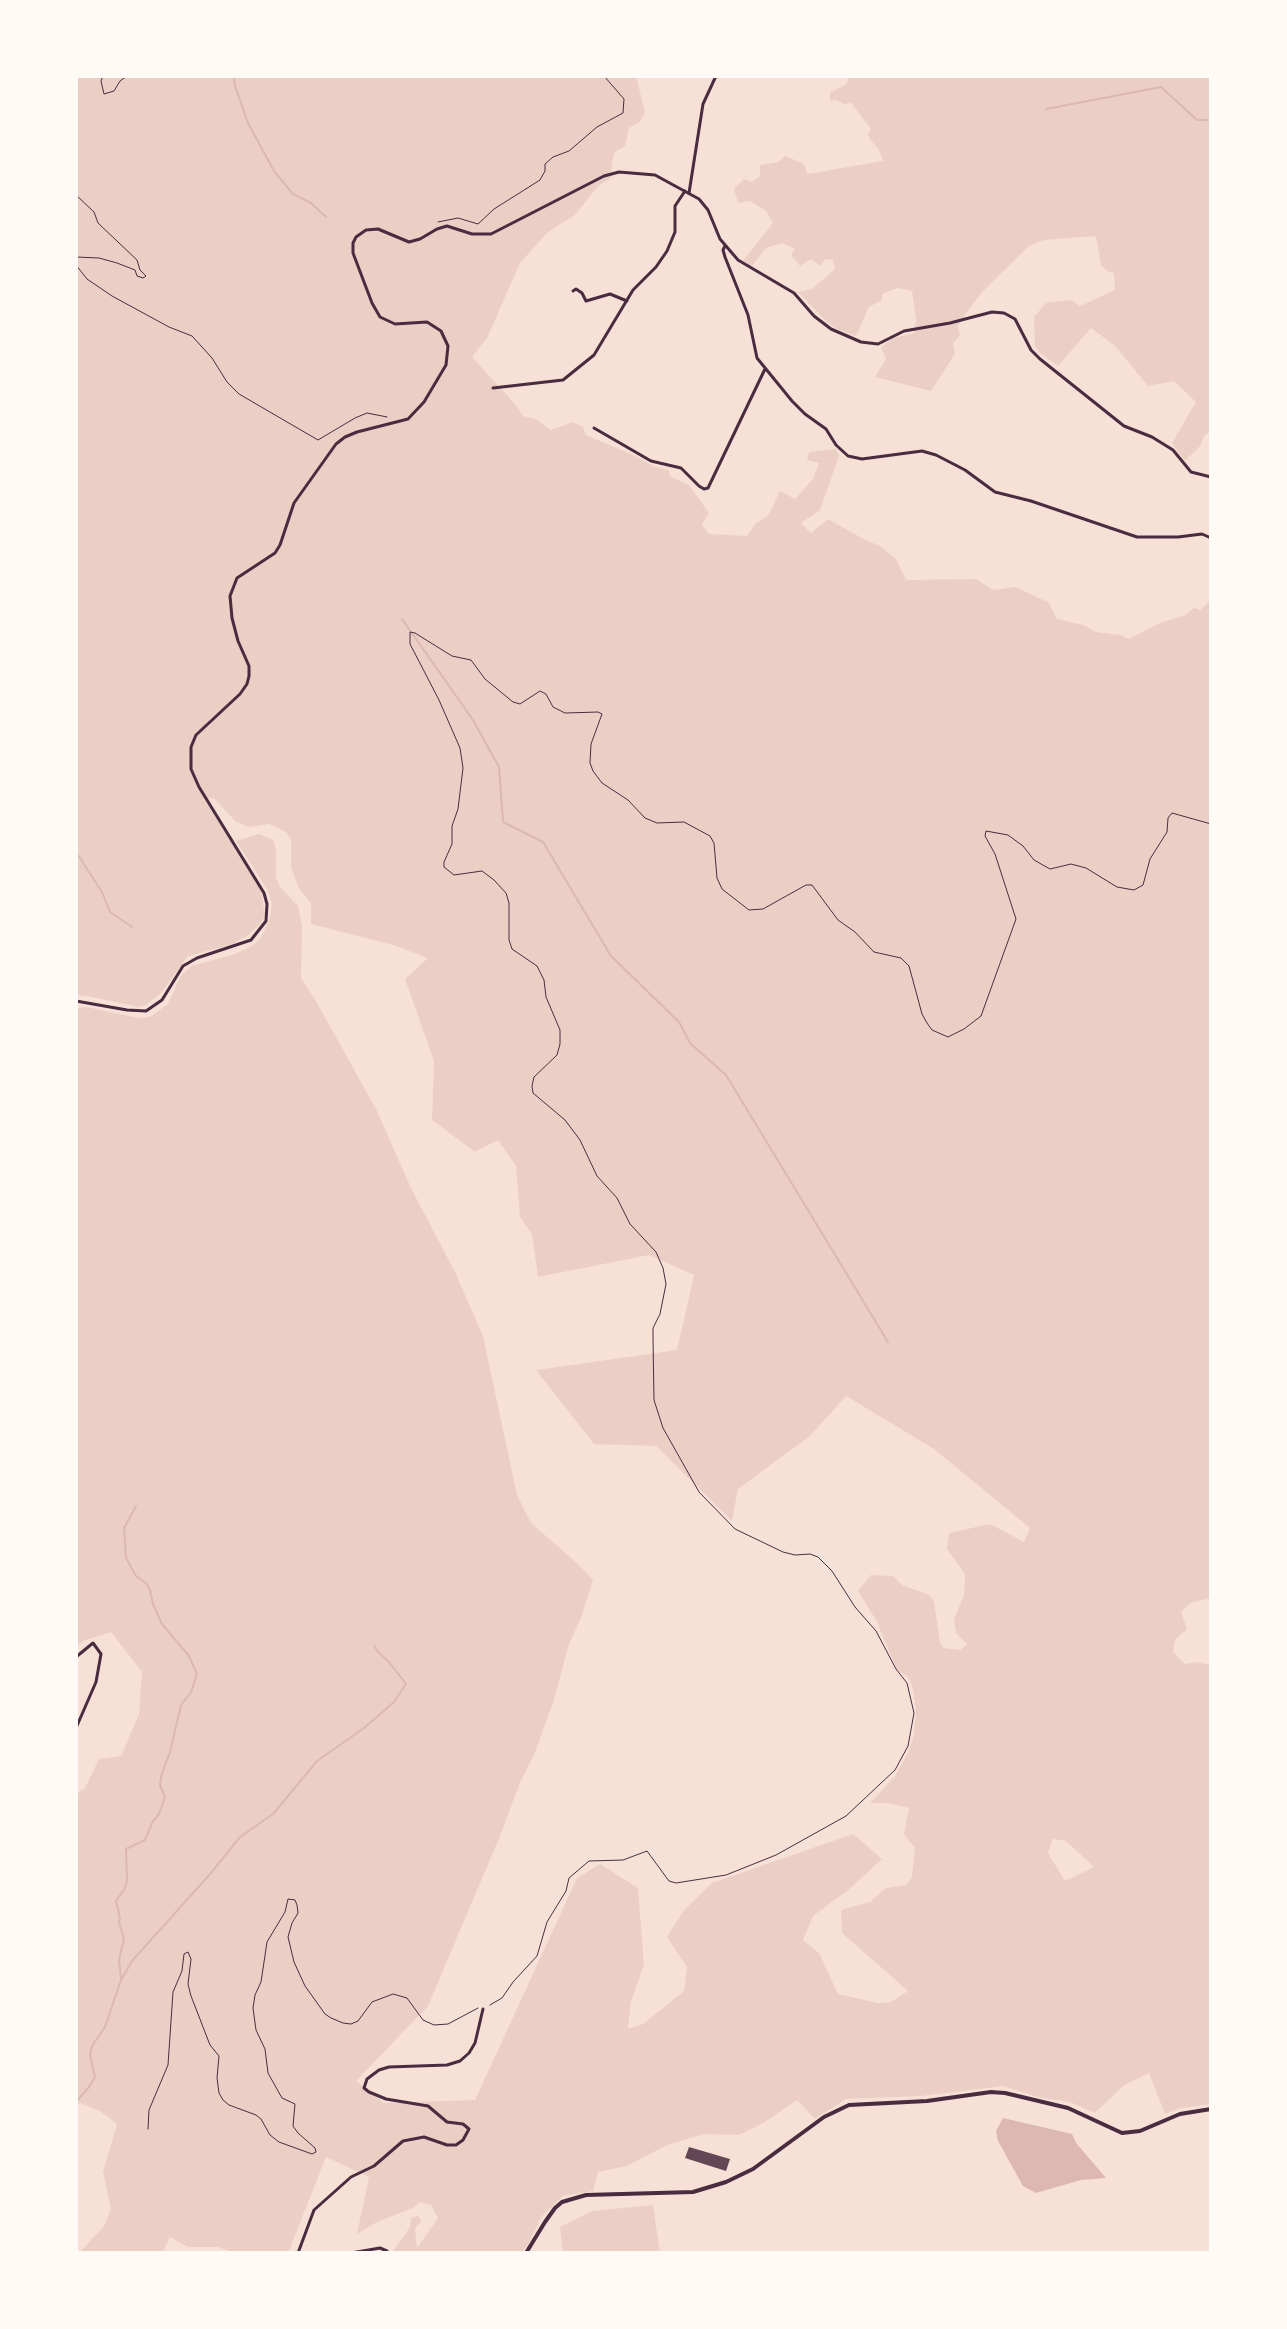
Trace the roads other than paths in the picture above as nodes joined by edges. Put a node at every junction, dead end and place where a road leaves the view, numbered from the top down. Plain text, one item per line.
1 (716, 76) edge
2 (687, 192) junction
3 (725, 246) junction
4 (573, 291) dead end
5 (627, 301) junction
6 (765, 369) junction
7 (493, 388) dead end
8 (594, 428) dead end
9 (1211, 477) edge
10 (1211, 538) edge
11 (76, 1001) edge
12 (76, 1657) edge
13 (76, 1728) edge
14 (483, 2009) road end
15 (1211, 2109) edge
16 (298, 2253) edge
17 (351, 2253) edge
18 (386, 2253) edge
19 (526, 2253) edge

1 - 2 street
2 - 3 street
2 - 5 street
2 - 11 street
3 - 6 street
3 - 9 street
4 - 5 street
5 - 7 street
6 - 8 street
6 - 10 street
12 - 13 street
14 - 16 street
15 - 19 main road
17 - 18 street

